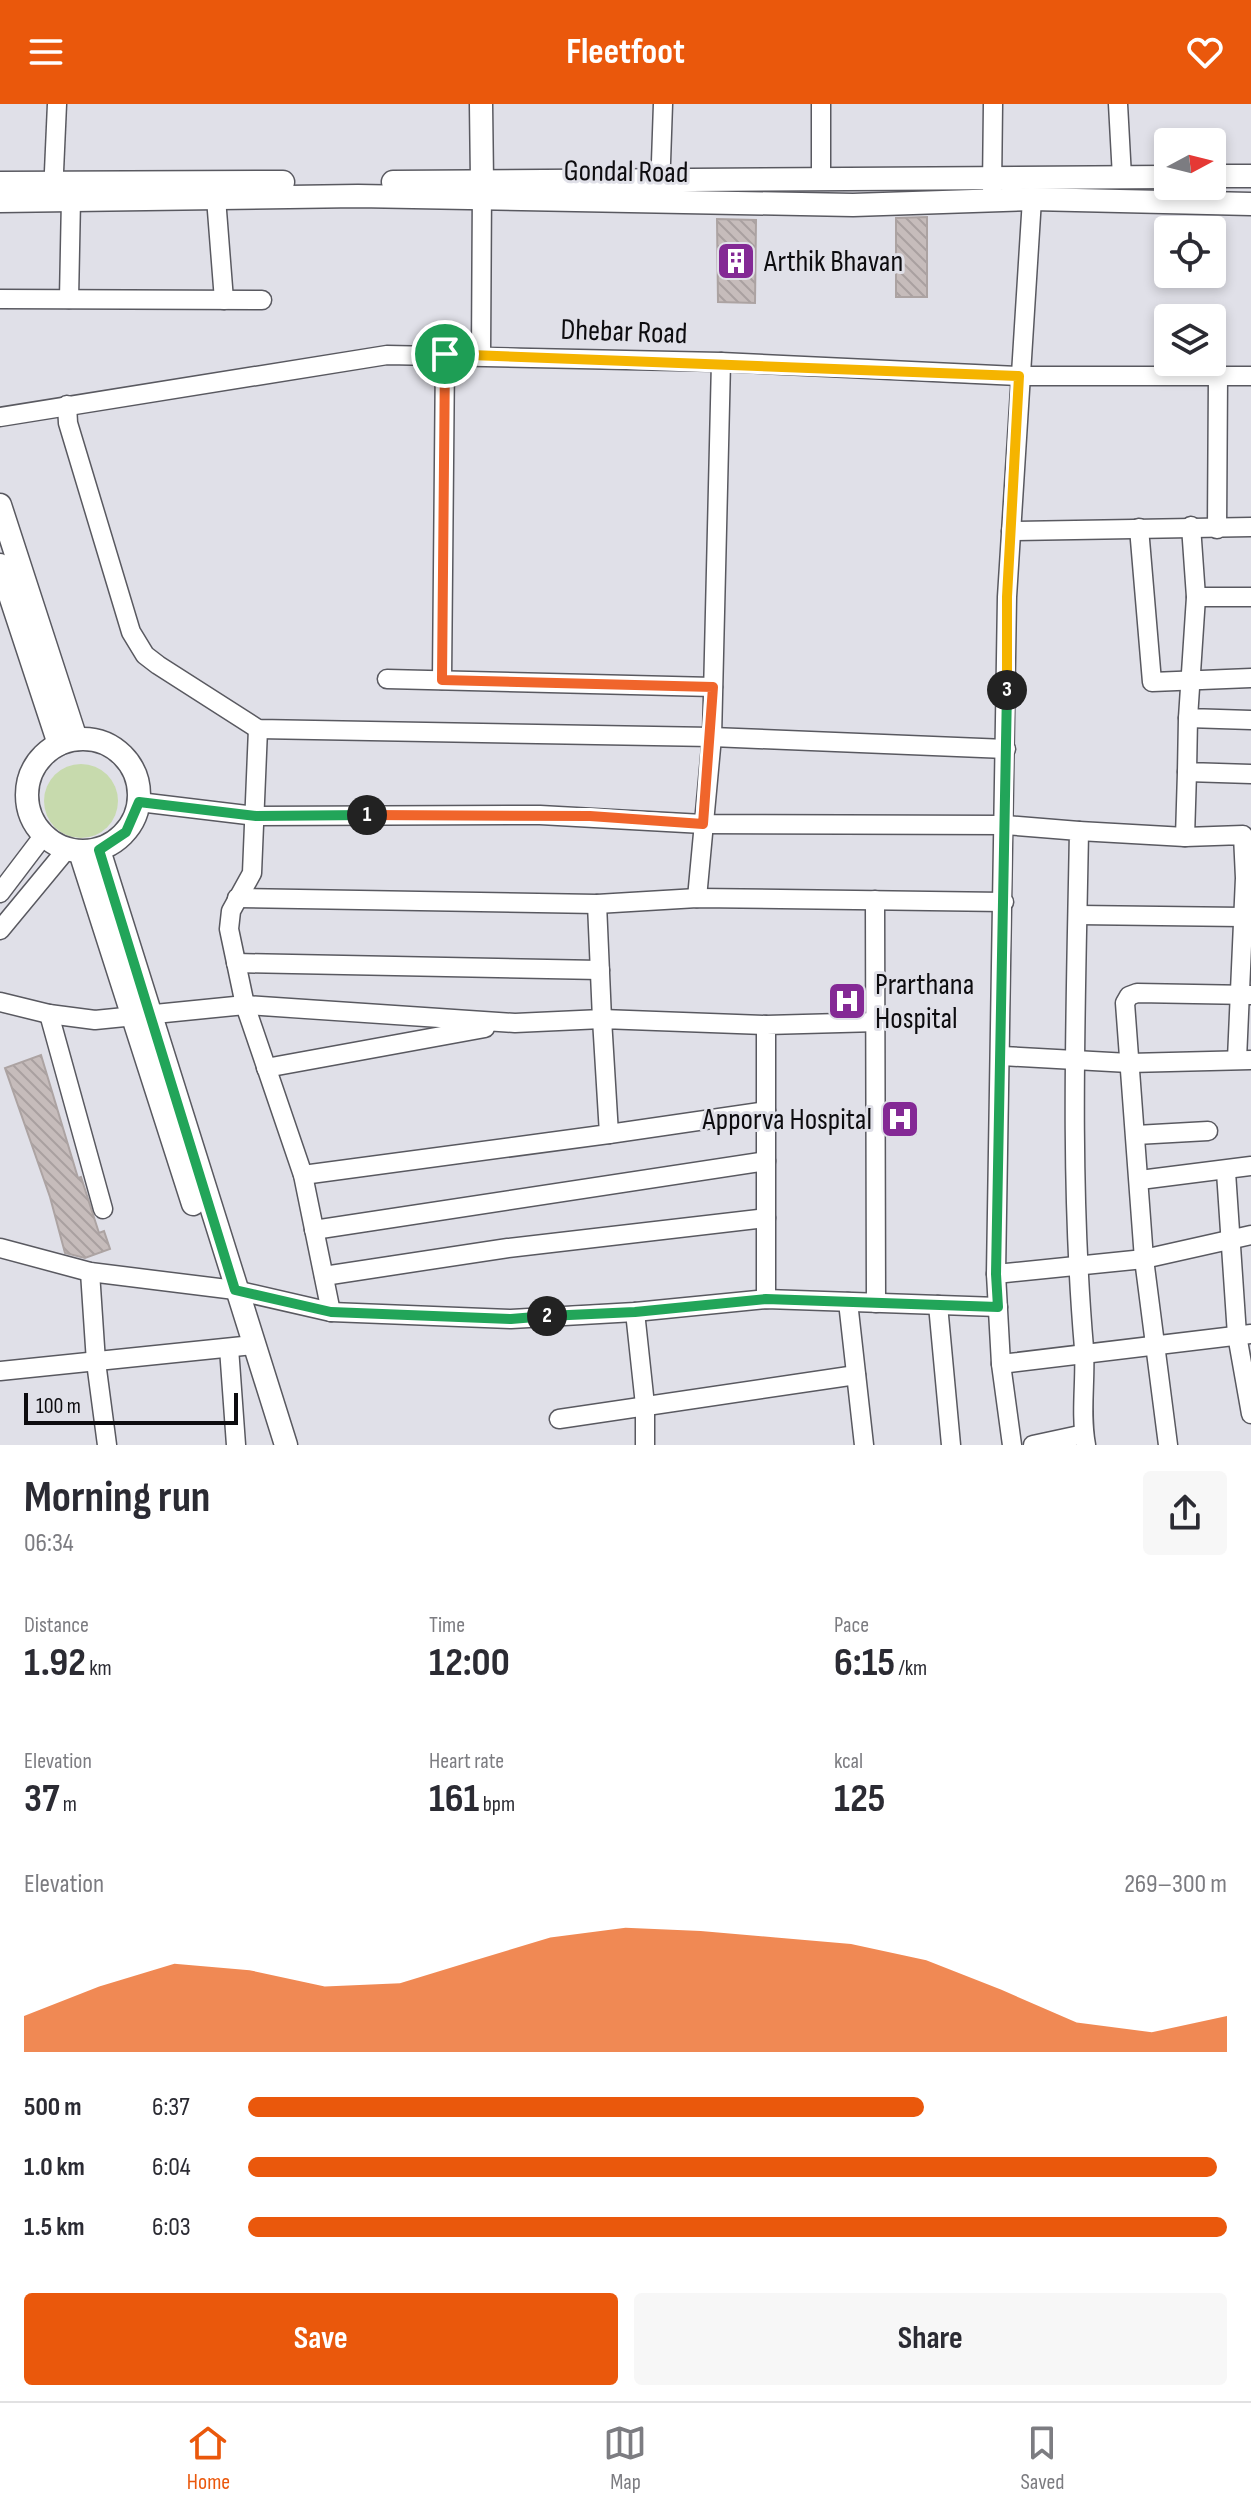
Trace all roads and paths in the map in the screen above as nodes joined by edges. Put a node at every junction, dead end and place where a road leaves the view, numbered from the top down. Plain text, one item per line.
1 (57, 104) edge
2 (481, 104) edge
3 (663, 104) edge
4 (821, 104) edge
5 (993, 104) edge
6 (1118, 104) edge
7 (993, 176) junction
8 (1226, 176) edge
9 (1251, 176) edge
10 (1122, 177) junction
11 (1154, 177) edge
12 (821, 178) junction
13 (0, 183) edge
14 (482, 190) junction
15 (660, 191) junction
16 (59, 194) junction
17 (216, 198) junction
18 (1032, 199) junction
19 (992, 200) junction
20 (0, 201) edge
21 (1251, 204) edge
22 (0, 299) edge
23 (69, 299) junction
24 (224, 300) junction
25 (262, 300) dead end
26 (445, 354) junction
27 (481, 355) junction
28 (721, 362) junction
29 (1019, 376) junction
30 (1154, 376) edge
31 (1218, 376) edge
32 (1226, 376) edge
33 (1251, 376) edge
34 (67, 405) junction
35 (0, 417) edge
36 (0, 505) edge
37 (1191, 526) junction
38 (1251, 527) edge
39 (1139, 528) junction
40 (1217, 529) junction
41 (1011, 531) junction
42 (0, 565) edge
43 (1196, 597) junction
44 (1251, 597) edge
45 (6, 609) edge
46 (1190, 678) junction
47 (1251, 678) edge
48 (387, 679) dead end
49 (442, 680) junction
50 (713, 687) junction
51 (1188, 718) junction
52 (1251, 720) edge
53 (258, 729) junction
54 (712, 737) junction
55 (68, 742) junction
56 (1006, 749) junction
57 (1187, 772) junction
58 (1251, 774) edge
59 (139, 802) junction
60 (256, 816) junction
61 (703, 824) junction
62 (1005, 825) junction
63 (1079, 831) junction
64 (44, 835) junction
65 (1247, 835) edge
66 (1185, 837) junction
67 (82, 850) junction
68 (1248, 878) edge
69 (0, 893) edge
70 (237, 898) junction
71 (697, 898) junction
72 (875, 900) junction
73 (1004, 902) junction
74 (597, 904) junction
75 (1078, 915) junction
76 (1243, 917) junction
77 (0, 930) edge
78 (236, 963) junction
79 (600, 970) junction
80 (1245, 995) edge
81 (0, 1002) edge
82 (245, 1005) junction
83 (49, 1014) junction
84 (140, 1018) junction
85 (602, 1019) junction
86 (878, 1022) junction
87 (515, 1023) junction
88 (766, 1025) junction
89 (1002, 1056) junction
90 (1073, 1059) junction
91 (1244, 1060) edge
92 (1129, 1063) junction
93 (266, 1068) junction
94 (766, 1111) junction
95 (1208, 1131) dead end
96 (609, 1134) junction
97 (1136, 1135) junction
98 (766, 1161) junction
99 (1251, 1166) edge
100 (1226, 1172) junction
101 (303, 1175) junction
102 (1140, 1180) junction
103 (103, 1209) dead end
104 (766, 1218) junction
105 (314, 1230) junction
106 (1251, 1235) edge
107 (1229, 1238) junction
108 (0, 1248) edge
109 (1144, 1259) junction
110 (1075, 1265) junction
111 (90, 1272) junction
112 (996, 1274) junction
113 (324, 1276) junction
114 (228, 1289) junction
115 (766, 1299) junction
116 (848, 1302) junction
117 (876, 1303) junction
118 (938, 1305) junction
119 (998, 1307) junction
120 (331, 1312) junction
121 (635, 1312) junction
122 (1244, 1334) edge
123 (1156, 1345) junction
124 (240, 1347) junction
125 (1084, 1353) junction
126 (96, 1362) junction
127 (1001, 1364) junction
128 (0, 1371) edge
129 (856, 1375) junction
130 (645, 1405) junction
131 (1251, 1414) edge
132 (559, 1419) dead end
133 (1085, 1439) edge
134 (107, 1445) edge
135 (236, 1445) edge
136 (271, 1445) edge
137 (286, 1445) edge
138 (645, 1445) edge
139 (864, 1445) edge
140 (951, 1445) edge
141 (1012, 1445) edge
142 (1033, 1445) edge
143 (1168, 1445) edge

1 - 16 street
2 - 14 main road
3 - 15 street
4 - 12 street
5 - 7 street
6 - 10 street
7 - 10 main road, Gondal Road
7 - 12 main road, Gondal Road
7 - 19 street
8 - 9 main road
10 - 11 main road, Gondal Road
12 - 15 main road, Gondal Road
13 - 16 main road, Gondal Road
14 - 15 main road, Gondal Road
14 - 16 main road, Gondal Road
14 - 17 main road, Gondal Road
14 - 27 street
15 - 19 main road, Gondal Road
16 - 17 main road, Gondal Road
16 - 20 main road, Gondal Road
16 - 23 street
17 - 24 street
18 - 19 main road, Gondal Road
18 - 21 main road, Gondal Road
18 - 29 street
22 - 23 street
23 - 24 street
24 - 25 street
26 - 27 street, Dhebar Road
26 - 34 street, Dhebar Road
26 - 49 street
27 - 28 street, Dhebar Road
28 - 29 street, Dhebar Road
28 - 50 street
29 - 30 street, Dhebar Road
29 - 41 street
31 - 40 street
32 - 33 street, Dhebar Road
34 - 35 street, Dhebar Road
34 - 53 street
36 - 55 main road
37 - 39 street
37 - 40 street
37 - 43 street
38 - 40 street
39 - 41 street
39 - 46 street
41 - 56 street
42 - 45 main road
43 - 44 street
43 - 46 street
45 - 55 main road
46 - 47 street
46 - 51 street
48 - 49 street
49 - 50 street
50 - 54 street
51 - 52 street
51 - 57 street
53 - 54 street
53 - 60 street
54 - 56 street
54 - 61 street
55 - 59 main road
55 - 64 main road
56 - 62 street
57 - 58 street
57 - 66 street
59 - 60 street
59 - 67 main road
60 - 61 street
60 - 70 street
61 - 62 street
61 - 71 street
62 - 63 street
62 - 73 street
63 - 66 street
63 - 75 street
64 - 67 main road
64 - 69 street
65 - 66 street
65 - 68 street
67 - 77 street
67 - 84 main road
68 - 76 street
70 - 74 street
70 - 78 street
71 - 72 street
71 - 74 street
72 - 73 street
72 - 86 street
73 - 89 street
74 - 79 street
75 - 76 street
75 - 90 street
76 - 80 street
78 - 79 street
78 - 82 street
79 - 85 street
80 - 91 street
80 - 92 street
81 - 83 street
82 - 84 street
82 - 87 street
82 - 93 street
83 - 84 street
83 - 103 street
84 - 114 main road
85 - 87 street
85 - 88 street
85 - 96 street
86 - 88 street
86 - 117 street
87 - 93 street
88 - 94 street
89 - 90 street
89 - 112 street
90 - 92 street
90 - 110 street
91 - 92 street
92 - 97 street
93 - 101 street
94 - 96 street
94 - 98 street
95 - 97 street
96 - 101 street
97 - 102 street
98 - 104 street
98 - 105 street
99 - 100 street
100 - 102 street
100 - 107 street
101 - 105 street
102 - 109 street
104 - 113 street
104 - 115 street
105 - 113 street
106 - 107 street
107 - 109 street
107 - 122 street
108 - 111 street
109 - 110 street
109 - 123 street
110 - 112 street
110 - 125 street
111 - 114 street
111 - 126 street
112 - 119 street
113 - 120 street
114 - 120 street
114 - 124 main road
115 - 116 street
115 - 121 street
116 - 117 street
116 - 129 street
117 - 118 street
118 - 119 street
118 - 140 street
119 - 127 street
120 - 121 street
121 - 130 street
122 - 123 street
122 - 131 street
123 - 125 street
123 - 143 street
124 - 126 street
124 - 135 street
124 - 136 main road
124 - 137 main road
125 - 127 street
125 - 133 street
126 - 128 street
126 - 134 street
127 - 141 street
129 - 130 street
129 - 139 street
130 - 132 street
130 - 138 street
133 - 142 street

